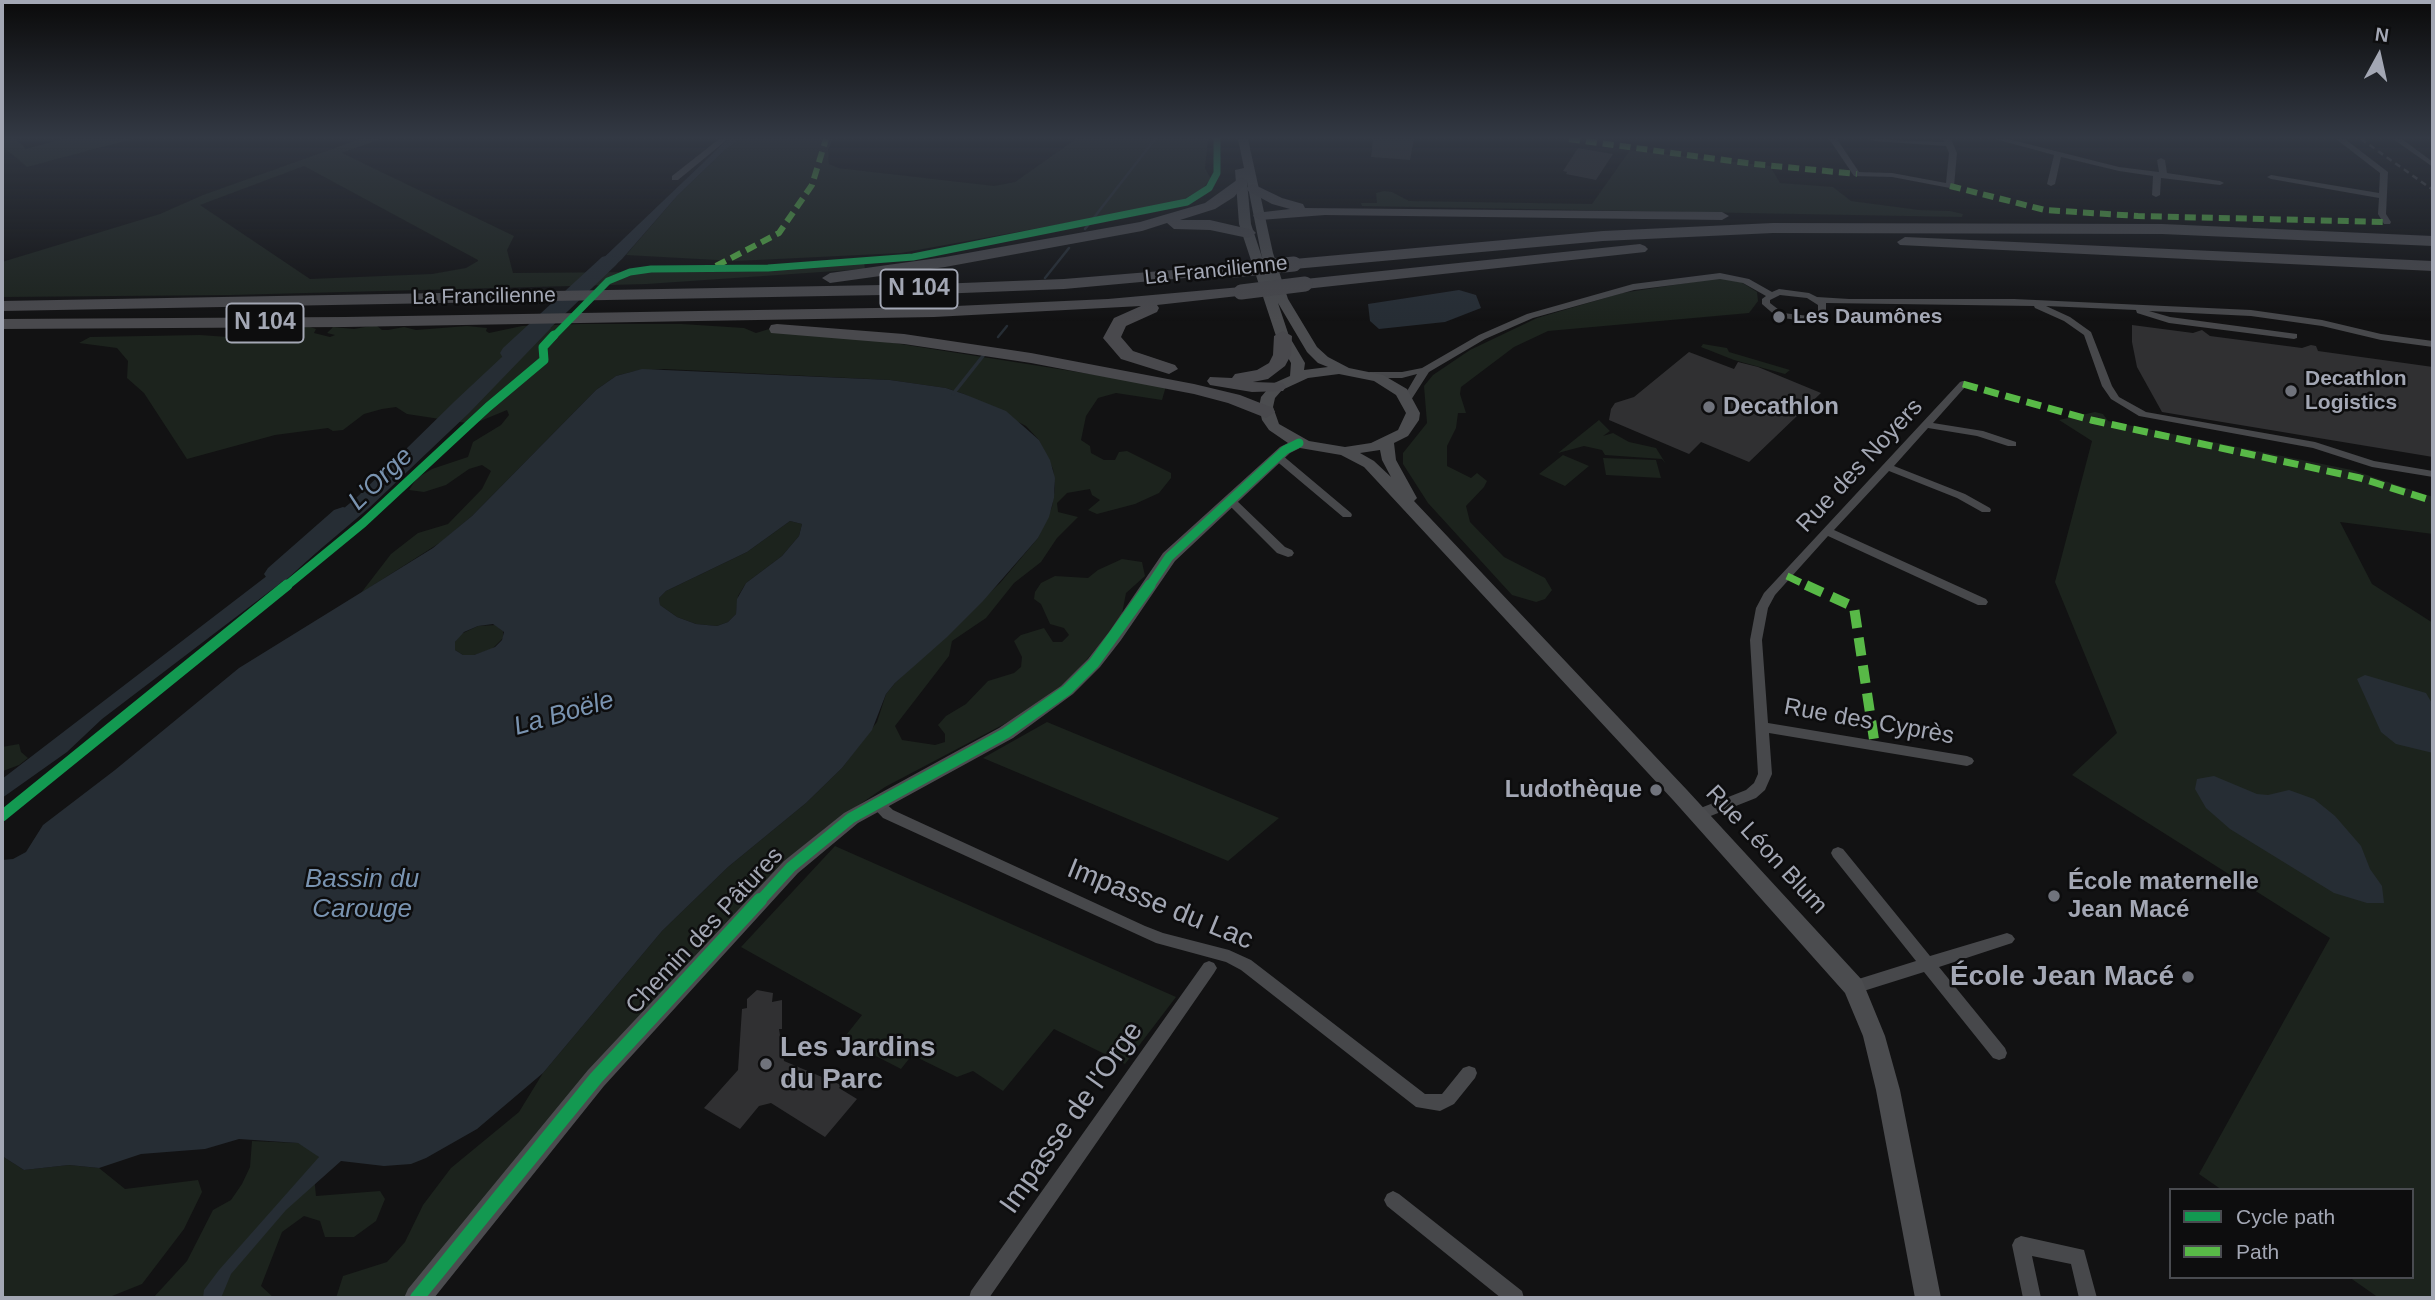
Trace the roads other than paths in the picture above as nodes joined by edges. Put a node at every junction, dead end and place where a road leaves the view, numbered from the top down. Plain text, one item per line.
1 (1220, 200) edge
2 (1247, 200) edge
3 (1253, 200) edge
4 (1276, 200) edge
5 (2383, 200) edge
6 (1325, 211) junction
7 (1260, 216) junction
8 (2387, 222) dead end
9 (1142, 226) junction
10 (1246, 228) junction
11 (2162, 229) junction
12 (1264, 240) junction
13 (2433, 241) edge
14 (2433, 266) edge
15 (1241, 292) joint
16 (606, 293) junction
17 (1218, 294) junction
18 (1770, 295) junction
19 (463, 297) joint
20 (1817, 300) junction
21 (1861, 302) junction
22 (2032, 303) junction
23 (2, 306) edge
24 (2134, 307) junction
25 (1823, 313) junction
26 (572, 319) junction
27 (528, 320) joint
28 (2, 324) edge
29 (1283, 336) junction
30 (2294, 336) dead end
31 (2433, 344) edge
32 (1425, 370) junction
33 (1351, 372) junction
34 (1368, 375) junction
35 (1297, 376) junction
36 (1203, 377) junction
37 (1964, 384) dead end
38 (1277, 387) junction
39 (1408, 398) junction
40 (1266, 412) junction
41 (1927, 425) junction
42 (1387, 443) junction
43 (2012, 444) dead end
44 (1287, 447) junction
45 (1345, 451) junction
46 (1888, 467) junction
47 (2433, 474) edge
48 (1231, 501) junction
49 (1986, 510) dead end
50 (1347, 516) dead end
51 (1420, 516) junction
52 (1828, 531) junction
53 (1288, 553) dead end
54 (1982, 602) dead end
55 (1763, 727) junction
56 (1967, 761) dead end
57 (876, 803) junction
58 (1698, 815) junction
59 (1838, 853) dead end
60 (2007, 939) dead end
61 (1928, 964) junction
62 (1209, 968) dead end
63 (1854, 987) junction
64 (1999, 1052) dead end
65 (1469, 1073) dead end
66 (1392, 1199) dead end
67 (417, 1298) edge
68 (978, 1298) edge
69 (1516, 1298) edge
70 (1928, 1298) edge
71 (2032, 1298) edge
72 (2088, 1298) edge

1 - 9 highway
2 - 10 main road
3 - 7 main road
4 - 6 highway
5 - 8 street
6 - 7 highway
6 - 11 highway
7 - 10 main road
7 - 12 main road
9 - 10 highway
9 - 16 highway
10 - 12 main road
10 - 29 main road
11 - 13 highway, La Francilienne / N 104
11 - 16 highway, La Francilienne / N 104, bridge
12 - 33 main road
14 - 15 highway, La Francilienne / N 104, bridge
15 - 17 highway, La Francilienne / N 104
16 - 19 highway, La Francilienne / N 104
17 - 26 highway, La Francilienne / N 104
17 - 36 highway
18 - 20 street
18 - 25 street
18 - 32 street
19 - 23 highway, La Francilienne / N 104
20 - 21 street
20 - 25 street
21 - 22 street
21 - 25 street
22 - 24 street
22 - 47 street
24 - 30 street
24 - 31 street
26 - 27 highway, La Francilienne / N 104
26 - 40 highway
27 - 28 highway, La Francilienne / N 104
29 - 35 main road
29 - 36 highway
32 - 34 street
32 - 39 street
33 - 34 main road
33 - 35 main road
34 - 39 main road
35 - 38 main road
36 - 38 highway
37 - 41 street, Rue des Noyers
38 - 40 main road
39 - 42 main road
40 - 44 main road
41 - 43 street
41 - 46 street, Rue des Noyers
42 - 45 main road
42 - 51 main road, Rue Léon Blum
44 - 45 main road
44 - 48 main road, Chemin des Pâtures
44 - 50 street
45 - 51 main road, Rue Léon Blum
46 - 49 street
46 - 52 street, Rue des Noyers
48 - 53 street
48 - 57 main road, Chemin des Pâtures
51 - 58 main road, Rue Léon Blum
52 - 54 street
52 - 55 street, Rue des Noyers
55 - 56 street, Rue des Cyprès
55 - 58 street, Rue des Noyers
57 - 65 street, Impasse du Lac
57 - 67 main road, Chemin des Pâtures
58 - 63 main road, Rue Léon Blum
59 - 61 street
60 - 61 street
61 - 63 street
61 - 64 street
62 - 68 street, Impasse de l'Orge
63 - 70 main road, Rue Léon Blum
66 - 69 street
71 - 72 street

